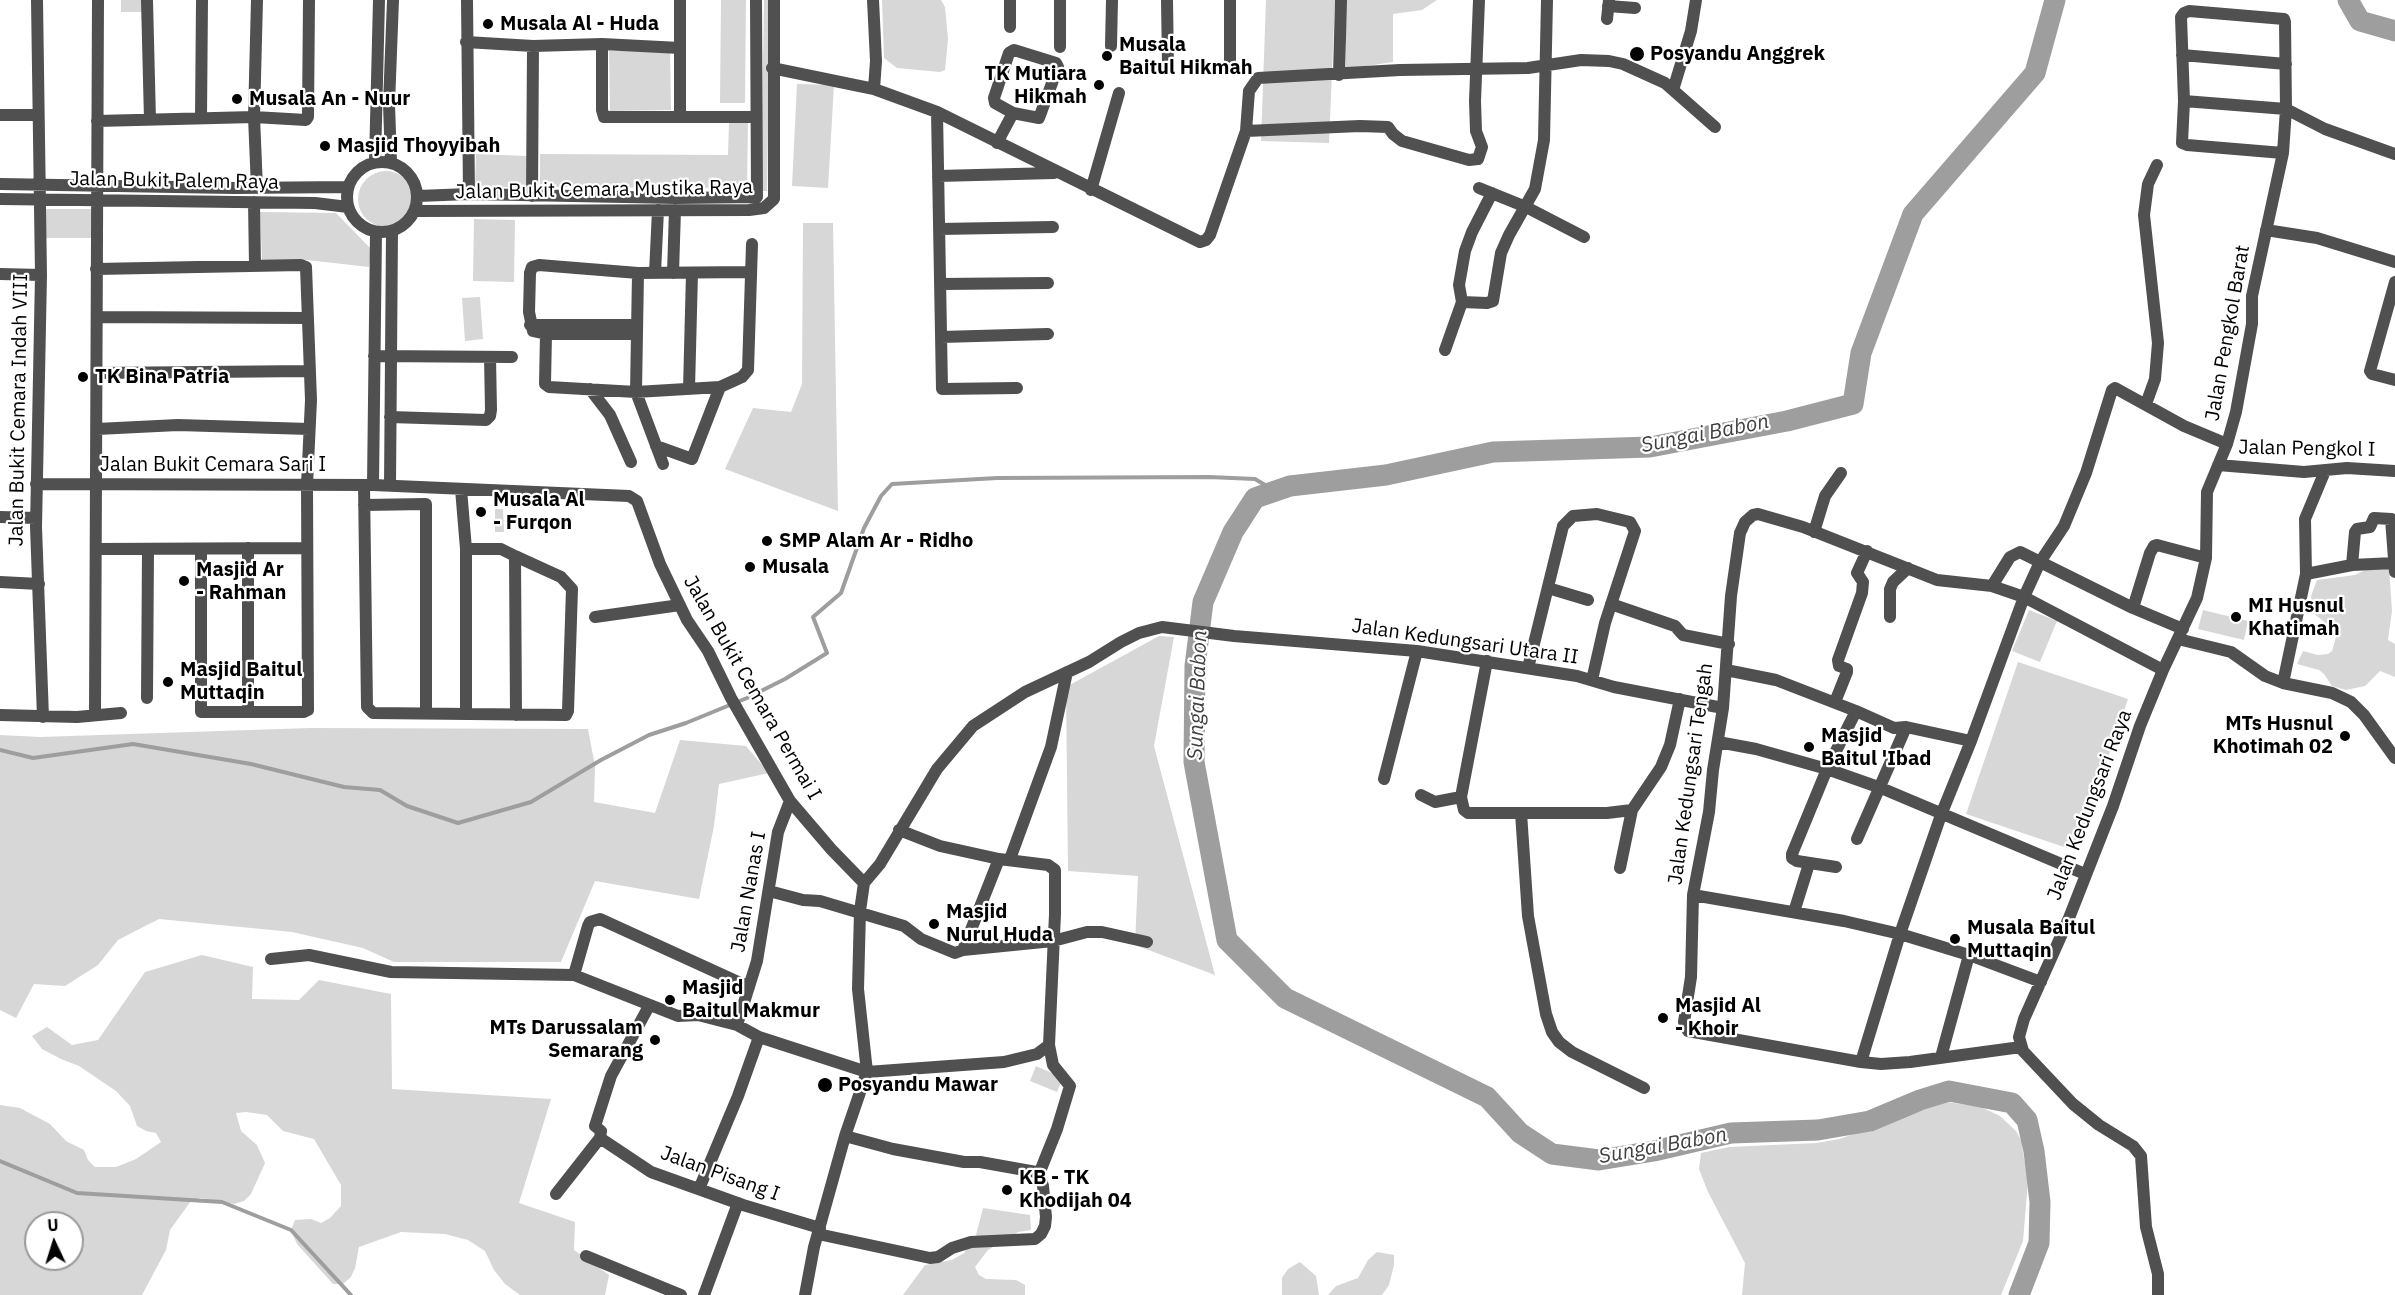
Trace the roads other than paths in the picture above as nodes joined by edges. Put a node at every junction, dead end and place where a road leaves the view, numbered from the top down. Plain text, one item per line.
1 (37, 0) edge
2 (98, 0) edge
3 (147, 0) edge
4 (202, 0) edge
5 (257, 0) edge
6 (309, 0) edge
7 (379, 0) edge
8 (393, 0) edge
9 (467, 0) edge
10 (680, 0) edge
11 (756, 0) edge
12 (774, 0) edge
13 (873, 0) edge
14 (1010, 0) edge
15 (1060, 0) edge
16 (1112, 0) edge
17 (1167, 0) edge
18 (1230, 0) edge
19 (1341, 0) edge
20 (1479, 0) edge
21 (1547, 0) edge
22 (1696, 0) edge
23 (1609, 3) edge
24 (1635, 8) dead end
25 (1607, 20) dead end
26 (1010, 27) dead end
27 (466, 42) junction
28 (602, 44) junction
29 (533, 46) junction
30 (1111, 46) dead end
31 (1060, 47) dead end
32 (680, 48) junction
33 (2182, 55) junction
34 (2286, 64) junction
35 (1168, 66) dead end
36 (1230, 67) dead end
37 (1477, 67) junction
38 (1545, 67) junction
39 (772, 69) junction
40 (1338, 75) junction
41 (874, 89) junction
42 (1673, 90) junction
43 (1119, 93) dead end
44 (2184, 101) junction
45 (2286, 109) junction
46 (937, 112) junction
47 (1013, 113) junction
48 (0, 115) edge
49 (37, 115) junction
50 (680, 116) junction
51 (254, 117) junction
52 (755, 117) junction
53 (201, 118) junction
54 (150, 120) junction
55 (97, 121) junction
56 (1715, 127) dead end
57 (1246, 131) junction
58 (997, 143) junction
59 (2283, 153) junction
60 (2395, 154) edge
61 (375, 162) junction
62 (391, 162) junction
63 (2157, 165) dead end
64 (1056, 173) junction
65 (938, 176) junction
66 (0, 184) edge
67 (38, 184) junction
68 (96, 185) junction
69 (182, 187) junction
70 (348, 187) junction
71 (256, 188) junction
72 (1479, 188) dead end
73 (1091, 190) junction
74 (1492, 193) junction
75 (469, 194) junction
76 (418, 196) junction
77 (532, 196) junction
78 (613, 197) junction
79 (757, 197) junction
80 (0, 199) edge
81 (39, 199) junction
82 (96, 200) junction
83 (181, 201) junction
84 (254, 202) junction
85 (348, 207) junction
86 (1526, 207) junction
87 (765, 208) junction
88 (614, 210) junction
89 (658, 210) junction
90 (675, 210) junction
91 (415, 211) junction
92 (1053, 227) dead end
93 (939, 229) junction
94 (2266, 230) junction
95 (392, 231) junction
96 (376, 232) junction
97 (1584, 237) dead end
98 (752, 244) dead end
99 (2395, 262) edge
100 (255, 266) junction
101 (96, 269) junction
102 (750, 272) junction
103 (638, 273) junction
104 (655, 273) junction
105 (673, 273) junction
106 (692, 273) junction
107 (0, 274) edge
108 (40, 275) junction
109 (2395, 282) edge
110 (1048, 283) dead end
111 (940, 284) junction
112 (1462, 302) junction
113 (97, 317) junction
114 (308, 318) junction
115 (530, 324) junction
116 (635, 329) junction
117 (546, 334) junction
118 (1048, 334) dead end
119 (941, 337) junction
120 (1445, 350) dead end
121 (374, 356) junction
122 (393, 356) junction
123 (490, 357) junction
124 (512, 357) dead end
125 (310, 371) junction
126 (97, 373) junction
127 (2395, 381) edge
128 (720, 387) junction
129 (1017, 388) dead end
130 (590, 389) junction
131 (690, 389) junction
132 (636, 392) junction
133 (2146, 404) junction
134 (390, 417) junction
135 (97, 429) junction
136 (309, 429) junction
137 (2227, 444) junction
138 (656, 446) junction
139 (631, 462) dead end
140 (663, 464) dead end
141 (2218, 465) junction
142 (2325, 471) junction
143 (2395, 471) edge
144 (1841, 473) dead end
145 (36, 484) junction
146 (97, 484) junction
147 (307, 485) junction
148 (368, 485) junction
149 (390, 486) junction
150 (461, 489) junction
151 (364, 505) junction
152 (0, 517) edge
153 (36, 518) junction
154 (1814, 532) junction
155 (248, 548) junction
156 (306, 548) junction
157 (97, 549) junction
158 (148, 549) junction
159 (201, 549) junction
160 (466, 549) junction
161 (1867, 550) junction
162 (515, 556) junction
163 (2206, 558) junction
164 (2040, 562) junction
165 (2394, 563) edge
166 (2352, 565) junction
167 (1908, 568) junction
168 (2395, 572) edge
169 (2306, 574) junction
170 (0, 582) edge
171 (39, 584) junction
172 (1992, 586) junction
173 (1548, 588) junction
174 (2024, 597) junction
175 (1588, 600) dead end
176 (1611, 604) junction
177 (680, 605) junction
178 (2133, 608) junction
179 (595, 617) dead end
180 (1890, 617) dead end
181 (2180, 634) junction
182 (1729, 644) junction
183 (1417, 651) junction
184 (1487, 661) junction
185 (1528, 668) junction
186 (1726, 670) junction
187 (2163, 670) junction
188 (1067, 672) junction
189 (1592, 680) junction
190 (2283, 683) junction
191 (147, 698) dead end
192 (1680, 699) junction
193 (1835, 702) junction
194 (1723, 708) junction
195 (1856, 711) junction
196 (248, 712) junction
197 (121, 713) dead end
198 (426, 713) junction
199 (95, 714) junction
200 (466, 714) junction
201 (0, 715) edge
202 (516, 715) junction
203 (43, 717) junction
204 (1906, 727) junction
205 (1971, 741) junction
206 (1718, 742) junction
207 (2395, 758) edge
208 (1827, 769) junction
209 (1384, 779) dead end
210 (1881, 789) junction
211 (1421, 795) dead end
212 (1461, 797) junction
213 (790, 801) junction
214 (1632, 810) junction
215 (1521, 813) junction
216 (1941, 815) junction
217 (899, 830) junction
218 (1857, 839) dead end
219 (1005, 859) junction
220 (1809, 864) junction
221 (1836, 867) dead end
222 (1620, 868) dead end
223 (2085, 874) junction
224 (864, 883) junction
225 (769, 891) junction
226 (1693, 895) junction
227 (860, 911) junction
228 (1794, 912) junction
229 (1900, 934) junction
230 (1053, 940) junction
231 (1147, 942) dead end
232 (963, 950) junction
233 (1969, 955) junction
234 (271, 959) dead end
235 (574, 975) junction
236 (2041, 982) junction
237 (749, 987) junction
238 (649, 1006) junction
239 (737, 1025) junction
240 (759, 1037) junction
241 (1049, 1045) junction
242 (2021, 1047) junction
243 (1941, 1057) junction
244 (1861, 1062) junction
245 (867, 1072) junction
246 (1644, 1088) dead end
247 (845, 1136) junction
248 (600, 1138) junction
249 (1038, 1174) junction
250 (699, 1189) junction
251 (556, 1194) dead end
252 (738, 1203) junction
253 (819, 1231) junction
254 (586, 1256) dead end
255 (681, 1295) edge
256 (705, 1295) edge
257 (805, 1295) edge
258 (2158, 1295) edge

1 - 49 street, Jalan Bukit Cemara Indah VIII
2 - 55 street
3 - 54 street
4 - 53 street
5 - 51 street
6 - 51 street
7 - 61 street
8 - 62 street
9 - 27 street
10 - 32 street
11 - 52 street
12 - 39 street
13 - 41 street
14 - 26 street
15 - 31 street
16 - 30 street
17 - 35 street
18 - 36 street
19 - 40 street
20 - 37 street
21 - 38 street
22 - 42 street
23 - 24 street
23 - 25 street
27 - 29 street
27 - 75 street
28 - 29 street
28 - 32 street
28 - 50 street
29 - 77 street
32 - 50 street
33 - 34 street
33 - 34 street, Jalan Pengkol Barat
33 - 44 street
34 - 45 street, Jalan Pengkol Barat
37 - 38 street
37 - 40 street
37 - 57 street
38 - 42 street
38 - 86 street
39 - 41 street
39 - 87 street
40 - 57 street
41 - 46 street
42 - 56 street
43 - 73 street
44 - 45 street
44 - 59 street
45 - 59 street, Jalan Pengkol Barat
45 - 60 street
46 - 58 street
46 - 65 street
47 - 47 street
47 - 58 street
48 - 49 street
49 - 67 street, Jalan Bukit Cemara Indah VIII
50 - 52 street
51 - 53 street
51 - 71 street
52 - 79 street
53 - 54 street
54 - 55 street
55 - 68 street
57 - 73 street
58 - 64 street
59 - 94 street, Jalan Pengkol Barat
61 - 62 street
61 - 70 street
62 - 76 street
63 - 133 street
64 - 65 street
64 - 73 street
65 - 93 street
66 - 67 street, Jalan Bukit Palem Raya
67 - 68 street, Jalan Bukit Palem Raya
67 - 81 street, Jalan Bukit Cemara Indah VIII
68 - 69 street, Jalan Bukit Palem Raya
68 - 82 street
69 - 71 street, Jalan Bukit Palem Raya
69 - 83 street
70 - 71 street, Jalan Bukit Palem Raya
70 - 85 street
72 - 74 street
74 - 86 street
74 - 112 street
75 - 76 street, Jalan Bukit Cemara Mustika Raya
75 - 77 street, Jalan Bukit Cemara Mustika Raya
76 - 91 street
77 - 78 street, Jalan Bukit Cemara Mustika Raya
78 - 79 street, Jalan Bukit Cemara Mustika Raya
78 - 88 street
79 - 87 street, Jalan Bukit Cemara Mustika Raya
80 - 81 street, Jalan Bukit Palem Raya
81 - 82 street, Jalan Bukit Palem Raya
81 - 108 street, Jalan Bukit Cemara Indah VIII
82 - 83 street, Jalan Bukit Palem Raya
82 - 101 street
83 - 84 street, Jalan Bukit Palem Raya
84 - 85 street, Jalan Bukit Palem Raya
84 - 100 street
85 - 96 street
86 - 97 street
86 - 112 street
87 - 90 street, Jalan Bukit Cemara Mustika Raya
88 - 89 street, Jalan Bukit Cemara Mustika Raya
88 - 91 street, Jalan Bukit Cemara Mustika Raya
89 - 90 street, Jalan Bukit Cemara Mustika Raya
89 - 104 street
90 - 105 street
91 - 95 street
92 - 93 street
93 - 111 street
94 - 99 street
94 - 137 street, Jalan Pengkol Barat
95 - 96 street
95 - 122 street
96 - 121 street
98 - 102 street
100 - 101 street
100 - 114 street
101 - 113 street
102 - 106 street
102 - 128 street
103 - 104 street
103 - 115 street
103 - 116 street
104 - 105 street
105 - 106 street
106 - 131 street
107 - 108 street
108 - 145 street, Jalan Bukit Cemara Indah VIII
109 - 127 street
110 - 111 street
111 - 119 street
112 - 120 street
113 - 114 street
113 - 126 street
114 - 125 street
115 - 116 street
115 - 117 street
116 - 117 street
116 - 132 street
117 - 130 street
118 - 119 street
119 - 129 street
121 - 122 street
121 - 148 street
122 - 123 street
122 - 134 street
123 - 124 street
123 - 134 street
125 - 126 street
125 - 136 street
126 - 135 street
128 - 131 street
128 - 138 street
130 - 132 street
130 - 139 street
131 - 132 street
132 - 138 street
133 - 137 street
133 - 164 street
134 - 149 street
135 - 136 street
135 - 146 street
136 - 147 street
137 - 141 street, Jalan Pengkol Barat
138 - 140 street
141 - 142 street, Jalan Pengkol I
141 - 163 street, Jalan Pengkol Barat
142 - 143 street, Jalan Pengkol I
142 - 169 street
144 - 154 street
145 - 146 street, Jalan Bukit Cemara Sari I
145 - 153 street, Jalan Bukit Cemara Indah VIII
146 - 147 street, Jalan Bukit Cemara Sari I
146 - 157 street
147 - 148 street, Jalan Bukit Cemara Sari I
147 - 156 street
148 - 149 street, Jalan Bukit Cemara Sari I
148 - 151 street
149 - 150 street, Jalan Bukit Cemara Permai I
150 - 160 street
150 - 177 street, Jalan Bukit Cemara Permai I
151 - 198 street
151 - 198 street
152 - 153 street
153 - 171 street, Jalan Bukit Cemara Indah VIII
154 - 161 street
154 - 182 street, Jalan Kedungsari Tengah
155 - 156 street
155 - 159 street
155 - 196 street
156 - 196 street
157 - 158 street
157 - 199 street
158 - 159 street
158 - 191 street
159 - 196 street
160 - 162 street
160 - 200 street
161 - 167 street
161 - 193 street
162 - 202 street
162 - 202 street
163 - 178 street
163 - 181 street, Jalan Pengkol Barat
164 - 172 street
164 - 174 street
164 - 178 street
165 - 166 street
165 - 166 street
165 - 168 street
166 - 169 street
167 - 172 street
167 - 180 street
169 - 190 street
170 - 171 street
171 - 203 street, Jalan Bukit Cemara Indah VIII
172 - 174 street
173 - 175 street
173 - 176 street
173 - 185 street
174 - 187 street
174 - 205 street
176 - 182 street
176 - 189 street
177 - 179 street
177 - 213 street, Jalan Bukit Cemara Permai I
178 - 181 street
181 - 187 street, Jalan Kedungsari Raya
181 - 190 street
182 - 186 street, Jalan Kedungsari Tengah
183 - 184 street, Jalan Kedungsari Utara II
183 - 188 street, Jalan Kedungsari Utara II
183 - 209 street
184 - 185 street, Jalan Kedungsari Utara II
184 - 212 street
185 - 189 street, Jalan Kedungsari Utara II
186 - 193 street
186 - 194 street, Jalan Kedungsari Tengah
187 - 223 street, Jalan Kedungsari Raya
188 - 217 street, Jalan Kedungsari Utara II
188 - 219 street
189 - 192 street, Jalan Kedungsari Utara II
190 - 207 street
192 - 194 street, Jalan Kedungsari Utara II
192 - 214 street
193 - 195 street
194 - 206 street, Jalan Kedungsari Tengah
195 - 204 street
195 - 208 street
197 - 199 street
198 - 200 street
199 - 203 street
200 - 202 street
201 - 203 street
204 - 205 street
204 - 210 street
205 - 216 street
206 - 208 street
206 - 226 street, Jalan Kedungsari Tengah
208 - 210 street
208 - 220 street
210 - 216 street
210 - 218 street
211 - 212 street
212 - 215 street
213 - 224 street, Jalan Bukit Cemara Permai I
213 - 225 street, Jalan Nanas I
214 - 215 street
214 - 222 street
215 - 246 street
216 - 223 street
216 - 229 street
217 - 219 street
217 - 224 street, Jalan Kedungsari Utara II
219 - 230 street
219 - 232 street
220 - 221 street
220 - 228 street
223 - 236 street, Jalan Kedungsari Raya
224 - 227 street
225 - 227 street
225 - 237 street, Jalan Nanas I
226 - 228 street
226 - 244 street, Jalan Kedungsari Tengah
227 - 232 street
227 - 245 street
228 - 229 street
229 - 233 street
229 - 244 street
230 - 231 street
230 - 232 street
230 - 241 street
233 - 236 street
233 - 243 street
234 - 235 street
235 - 237 street
235 - 238 street
236 - 242 street, Jalan Kedungsari Raya
237 - 239 street, Jalan Nanas I
238 - 239 street
238 - 248 street
239 - 240 street
240 - 245 street
240 - 250 street
241 - 245 street
241 - 249 street
242 - 243 street
242 - 258 street
243 - 244 street
245 - 247 street
247 - 249 street
247 - 253 street
248 - 250 street, Jalan Pisang I
248 - 251 street
249 - 253 street, Jalan Pisang I
250 - 252 street, Jalan Pisang I
252 - 253 street, Jalan Pisang I
252 - 256 street
253 - 257 street
254 - 255 street

